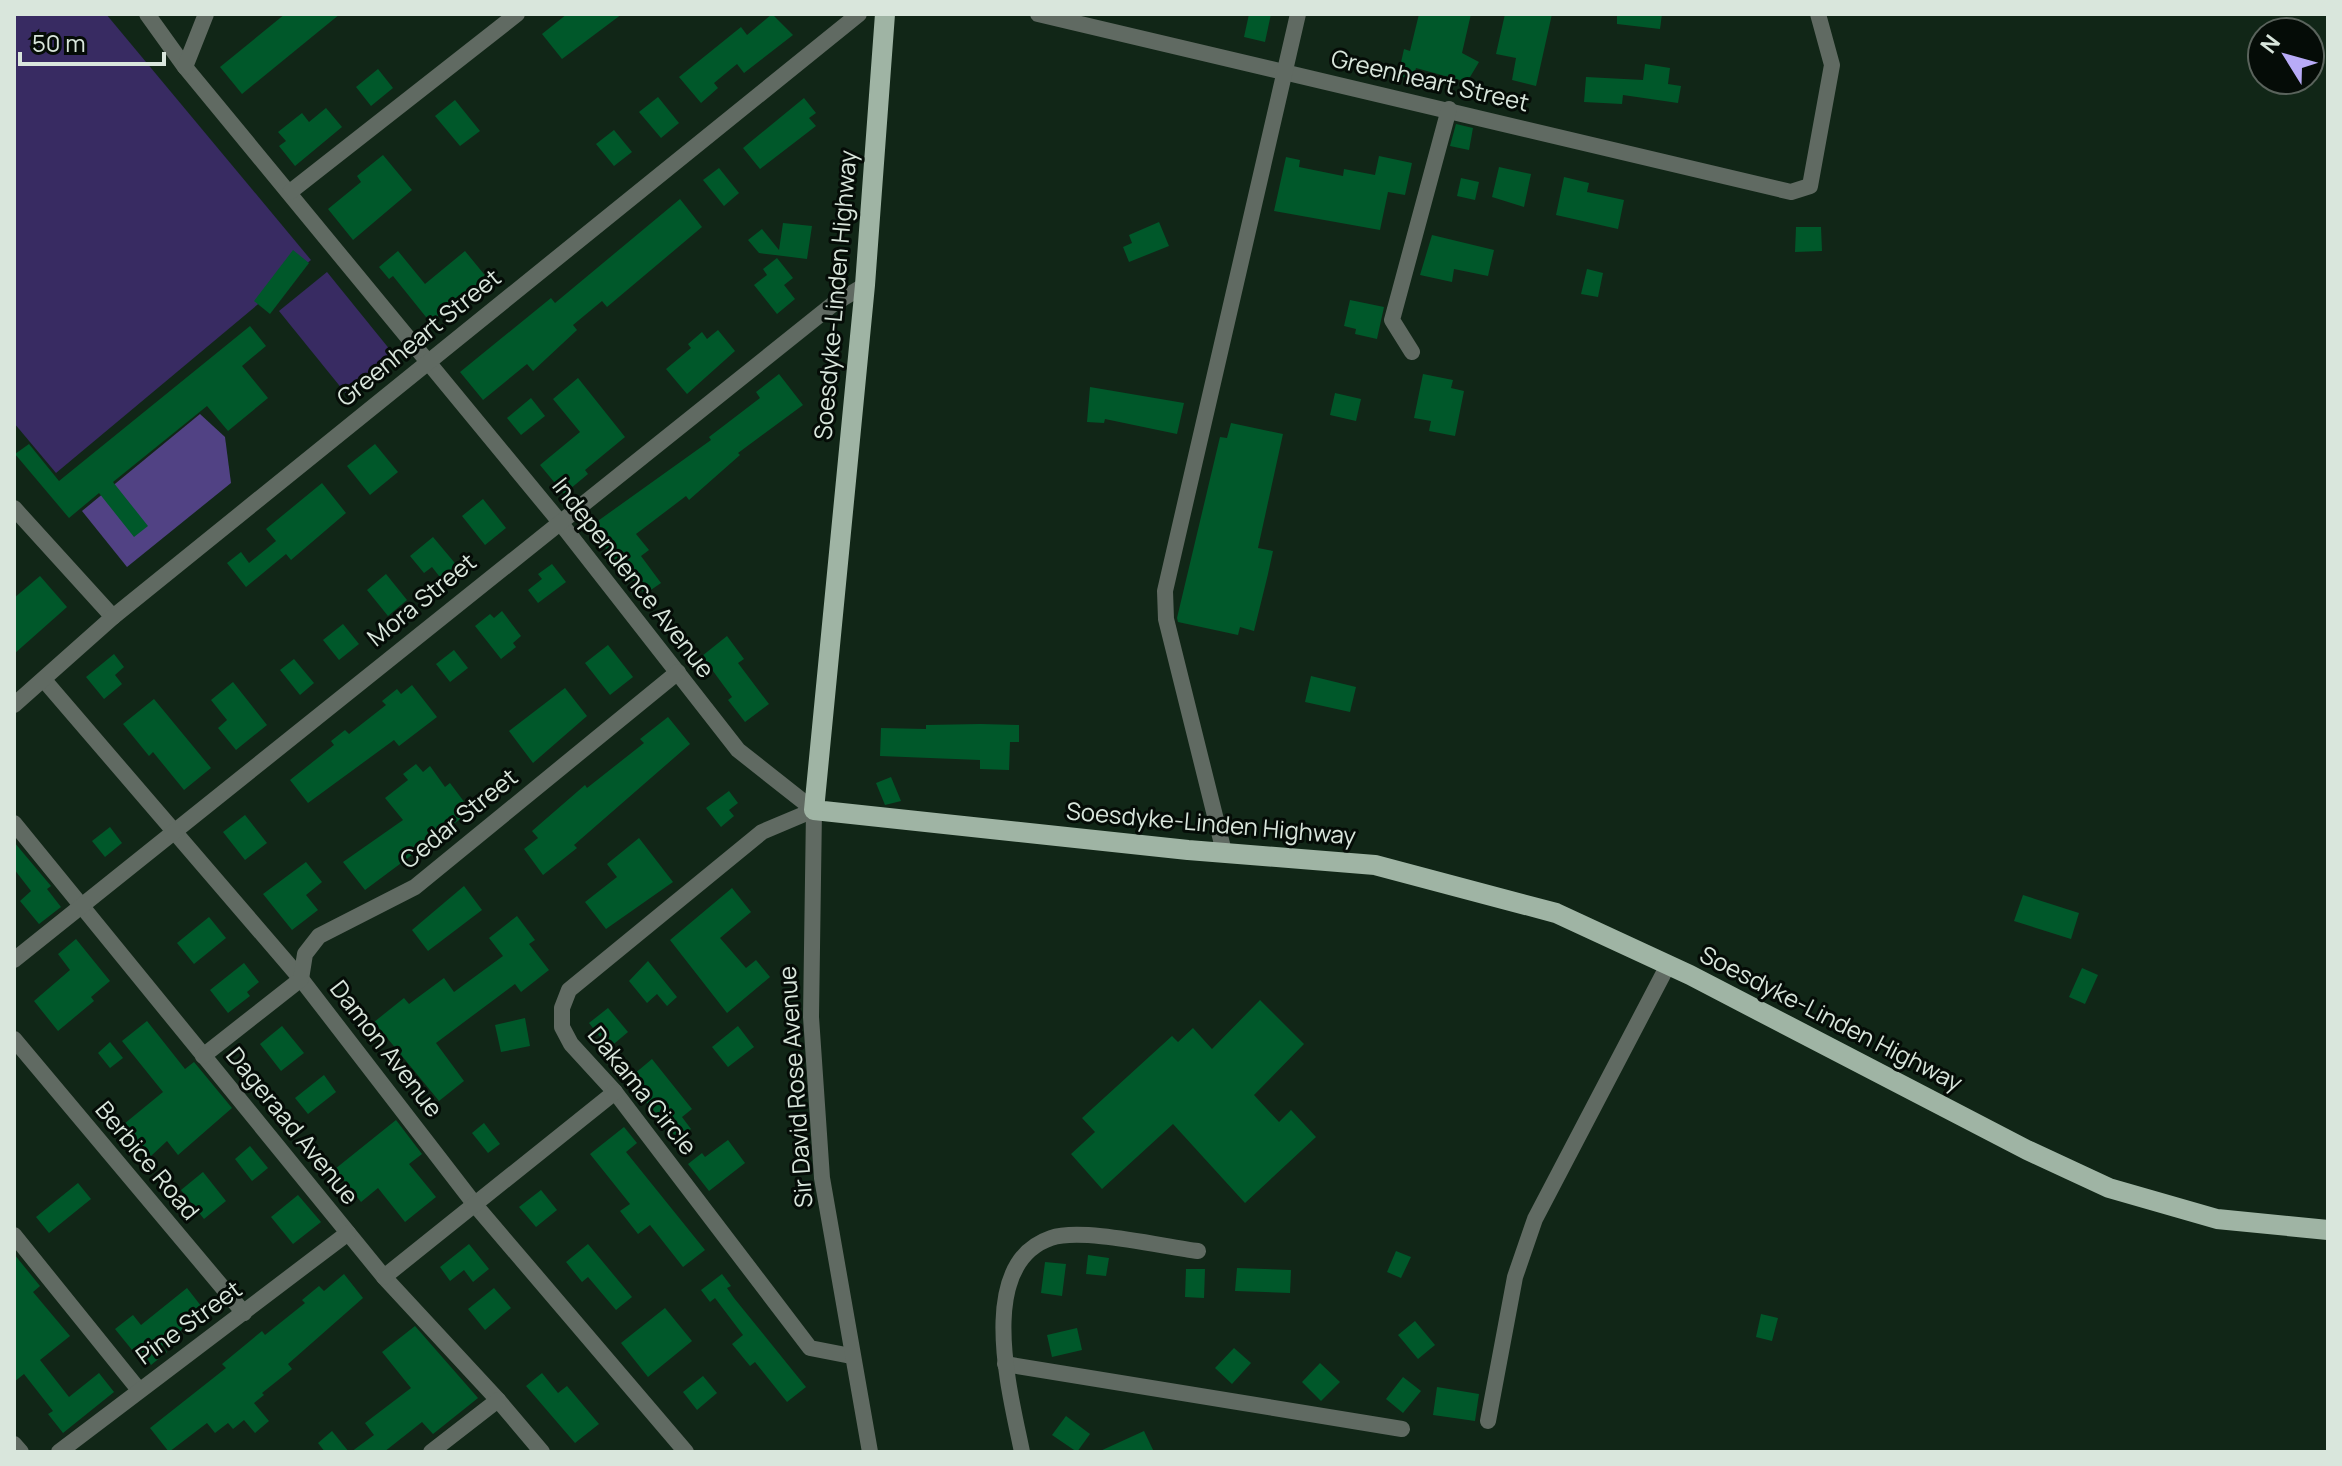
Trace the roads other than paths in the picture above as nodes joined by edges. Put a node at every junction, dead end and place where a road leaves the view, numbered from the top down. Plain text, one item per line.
1 (147, 14) edge
2 (206, 14) edge
3 (517, 14) edge
4 (859, 14) edge
5 (885, 14) edge
6 (1038, 14) edge
7 (1298, 14) edge
8 (1818, 14) edge
9 (1116, 22) edge
10 (185, 67) junction
11 (1284, 72) junction
12 (1449, 109) junction
13 (290, 192) junction
14 (865, 285) junction
15 (1412, 352) dead end
16 (427, 362) junction
17 (14, 508) edge
18 (559, 521) junction
19 (113, 617) junction
20 (678, 672) junction
21 (44, 680) junction
22 (14, 705) edge
23 (814, 810) junction
24 (14, 823) edge
25 (173, 830) junction
26 (1224, 852) junction
27 (79, 905) junction
28 (14, 960) edge
29 (1668, 965) junction
30 (301, 979) junction
31 (14, 1039) edge
32 (203, 1056) junction
33 (615, 1092) junction
34 (476, 1206) junction
35 (2328, 1230) edge
36 (348, 1233) junction
37 (14, 1235) edge
38 (1198, 1251) dead end
39 (384, 1277) junction
40 (244, 1313) junction
41 (851, 1356) junction
42 (1005, 1364) junction
43 (139, 1390) junction
44 (498, 1400) junction
45 (1488, 1421) dead end
46 (1402, 1429) dead end
47 (14, 1444) edge
48 (21, 1452) edge
49 (59, 1452) edge
50 (431, 1452) edge
51 (542, 1452) edge
52 (686, 1452) edge
53 (870, 1452) edge
54 (1022, 1452) edge

1 - 10 street, Independence Avenue
2 - 10 street
3 - 13 street
4 - 16 street, Greenheart Street
5 - 14 main road, Soesdyke-Linden Highway
6 - 9 street, Greenheart Street
7 - 11 street
8 - 12 street, Greenheart Street
9 - 11 street, Greenheart Street
10 - 13 street, Independence Avenue
11 - 12 street, Greenheart Street
11 - 26 street
12 - 15 street
13 - 16 street, Independence Avenue
14 - 18 street, Mora Street
14 - 23 main road, Soesdyke-Linden Highway
16 - 18 street, Independence Avenue
16 - 19 street, Greenheart Street
17 - 19 street
18 - 20 street, Independence Avenue
18 - 25 street, Mora Street
19 - 21 street, Greenheart Street
20 - 23 street, Independence Avenue
20 - 30 street, Cedar Street
21 - 22 street, Greenheart Street
21 - 25 street, Damon Avenue
23 - 26 main road, Soesdyke-Linden Highway
23 - 33 street, Dakama Circle
23 - 41 street, Sir David Rose Avenue
24 - 27 street, Dageraad Avenue
25 - 27 street, Mora Street
25 - 30 street, Damon Avenue
26 - 29 main road, Soesdyke-Linden Highway
27 - 28 street, Mora Street
27 - 32 street, Dageraad Avenue
29 - 35 main road, Soesdyke-Linden Highway
29 - 45 street
30 - 32 street
30 - 34 street, Damon Avenue
31 - 40 street, Berbice Road
32 - 36 street, Dageraad Avenue
33 - 34 street
33 - 41 street, Dakama Circle
34 - 39 street
34 - 52 street, Damon Avenue
36 - 39 street, Dageraad Avenue
36 - 40 street, Pine Street
37 - 43 street
38 - 42 street
39 - 44 street, Dageraad Avenue
40 - 43 street, Pine Street
41 - 53 street, Sir David Rose Avenue
42 - 46 street
42 - 54 street
43 - 49 street, Pine Street
44 - 50 street
44 - 51 street, Dageraad Avenue
47 - 48 street

